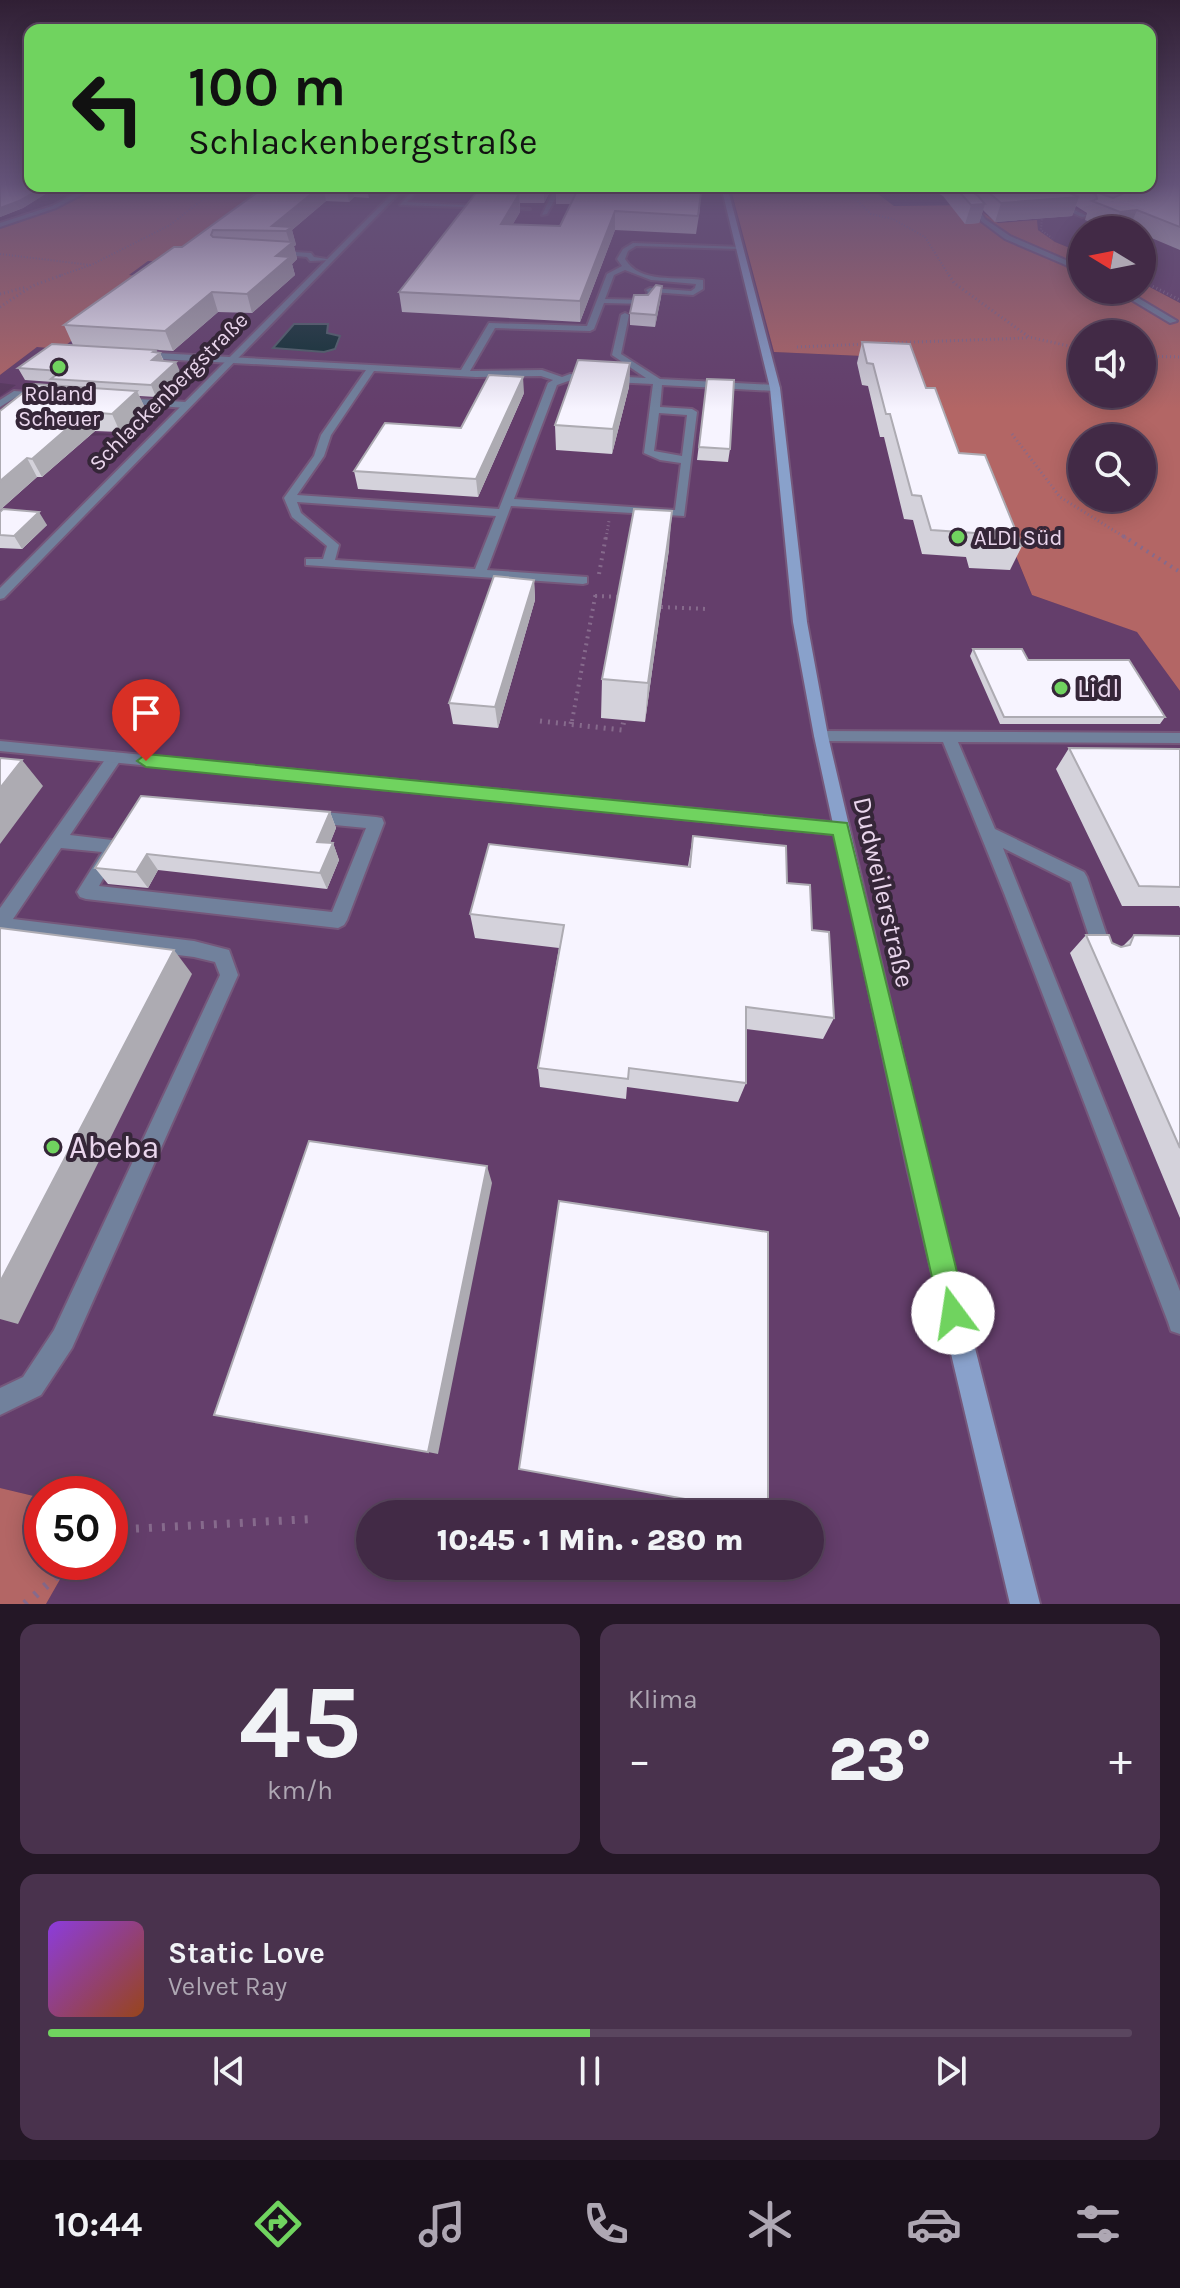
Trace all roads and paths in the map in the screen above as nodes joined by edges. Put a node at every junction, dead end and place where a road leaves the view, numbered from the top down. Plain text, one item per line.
1 (40, 259) edge
2 (103, 259) edge
3 (310, 259) edge
4 (621, 259) edge
5 (742, 259) edge
6 (939, 259) edge
7 (329, 260) joint
8 (91, 265) junction
9 (626, 267) junction
10 (656, 278) junction
11 (32, 286) junction
12 (1156, 288) edge
13 (650, 290) junction
14 (0, 294) edge
15 (1180, 300) edge
16 (601, 301) junction
17 (1143, 304) edge
18 (0, 307) edge
19 (625, 315) dead end
20 (1173, 321) dead end
21 (1029, 337) junction
22 (1068, 346) edge
23 (797, 347) dead end
24 (134, 355) edge
25 (1156, 356) edge
26 (1180, 357) edge
27 (229, 360) junction
28 (372, 368) junction
29 (464, 373) junction
30 (560, 379) junction
31 (658, 382) junction
32 (775, 388) junction
33 (61, 397) edge
34 (107, 400) edge
35 (0, 404) edge
36 (186, 405) junction
37 (653, 410) junction
38 (1012, 434) dead end
39 (686, 460) junction
40 (290, 498) junction
41 (505, 508) junction
42 (612, 509) junction
43 (310, 562) dead end
44 (328, 563) junction
45 (1168, 564) junction
46 (1180, 565) edge
47 (1180, 572) edge
48 (480, 573) junction
49 (583, 580) dead end
50 (0, 595) edge
51 (595, 596) junction
52 (623, 597) edge
53 (661, 607) edge
54 (707, 609) dead end
55 (624, 720) dead end
56 (540, 721) dead end
57 (571, 724) junction
58 (821, 736) junction
59 (948, 736) junction
60 (1180, 738) edge
61 (0, 746) edge
62 (114, 758) junction
63 (298, 816) edge
64 (841, 829) junction
65 (988, 833) junction
66 (57, 841) junction
67 (0, 924) edge
68 (1104, 954) edge
69 (1180, 1322) edge
70 (0, 1402) edge
71 (312, 1519) dead end
72 (128, 1529) edge
73 (52, 1580) edge
74 (25, 1604) edge
75 (1025, 1604) edge

1 - 8 path
2 - 8 path
3 - 7 street
4 - 9 street
5 - 32 main road, Dudweilerstraße
6 - 21 path
7 - 27 street, Schlackenbergstraße
8 - 11 path
9 - 10 street
9 - 16 street
10 - 13 street
10 - 13 street
11 - 14 path
11 - 18 path
12 - 15 path
13 - 16 street
16 - 29 street
17 - 20 street
19 - 31 street
21 - 22 path
21 - 23 path
24 - 27 street
25 - 26 path
27 - 28 street
27 - 36 street, Schlackenbergstraße
28 - 29 street
28 - 40 street
29 - 30 street
30 - 31 street
30 - 41 street
31 - 32 street
31 - 37 street
32 - 58 main road, Dudweilerstraße
33 - 35 street
34 - 36 street
36 - 50 street, Schlackenbergstraße
37 - 39 street
37 - 39 street
38 - 45 path
39 - 42 street
40 - 41 street
40 - 44 street
41 - 42 street
41 - 48 street
42 - 51 path
43 - 44 street
44 - 48 street
45 - 46 path
45 - 47 path
48 - 49 street
51 - 52 path
51 - 57 path
53 - 54 path
55 - 57 path
56 - 57 path
58 - 59 street
58 - 64 main road, Dudweilerstraße
59 - 60 street
59 - 65 street
61 - 62 street
62 - 64 street
62 - 66 street
63 - 66 street
64 - 75 main road, Dudweilerstraße
65 - 68 street
65 - 69 street
66 - 67 street
67 - 70 street
71 - 72 path
73 - 74 path

